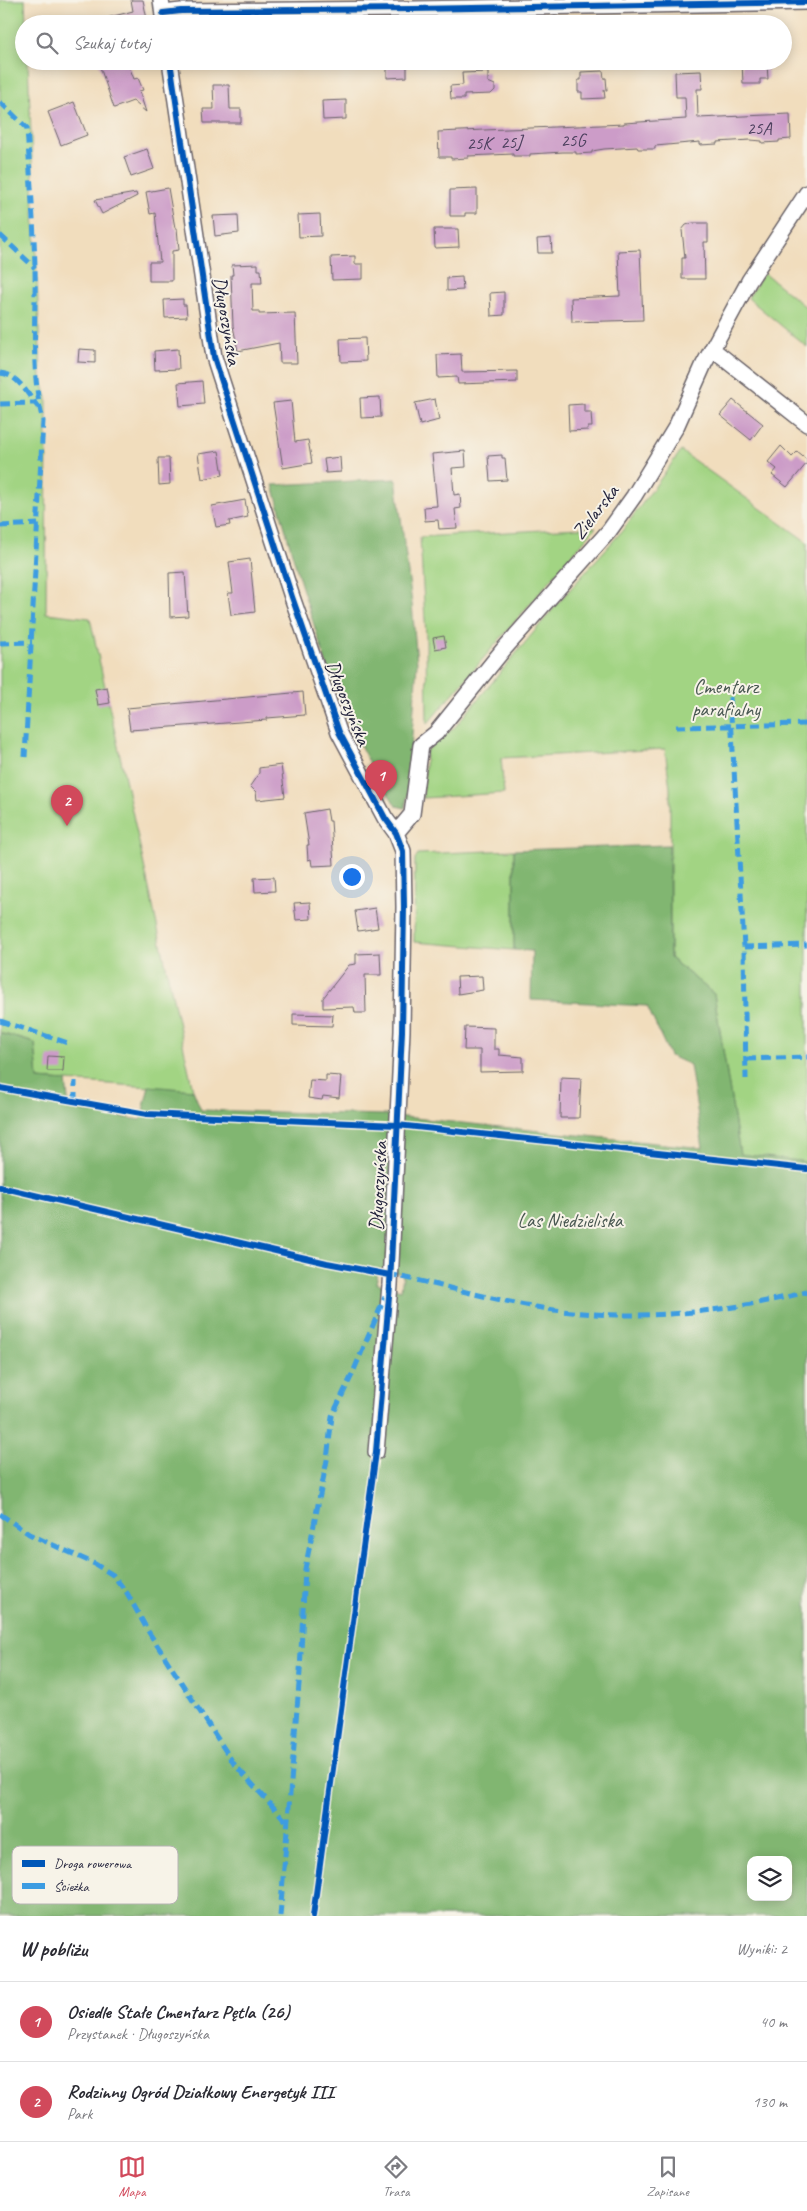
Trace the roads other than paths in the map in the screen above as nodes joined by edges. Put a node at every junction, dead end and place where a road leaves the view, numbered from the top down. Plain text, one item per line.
1 (807, 2) edge
2 (163, 12) edge
3 (171, 70) edge
4 (807, 193) edge
5 (712, 350) junction
6 (807, 424) edge
7 (396, 832) junction
8 (376, 1452) dead end

1 - 2 street
3 - 7 street, Długoszyńska
4 - 5 street, Zielarska
5 - 6 street
5 - 7 street, Zielarska
7 - 8 street, Długoszyńska

